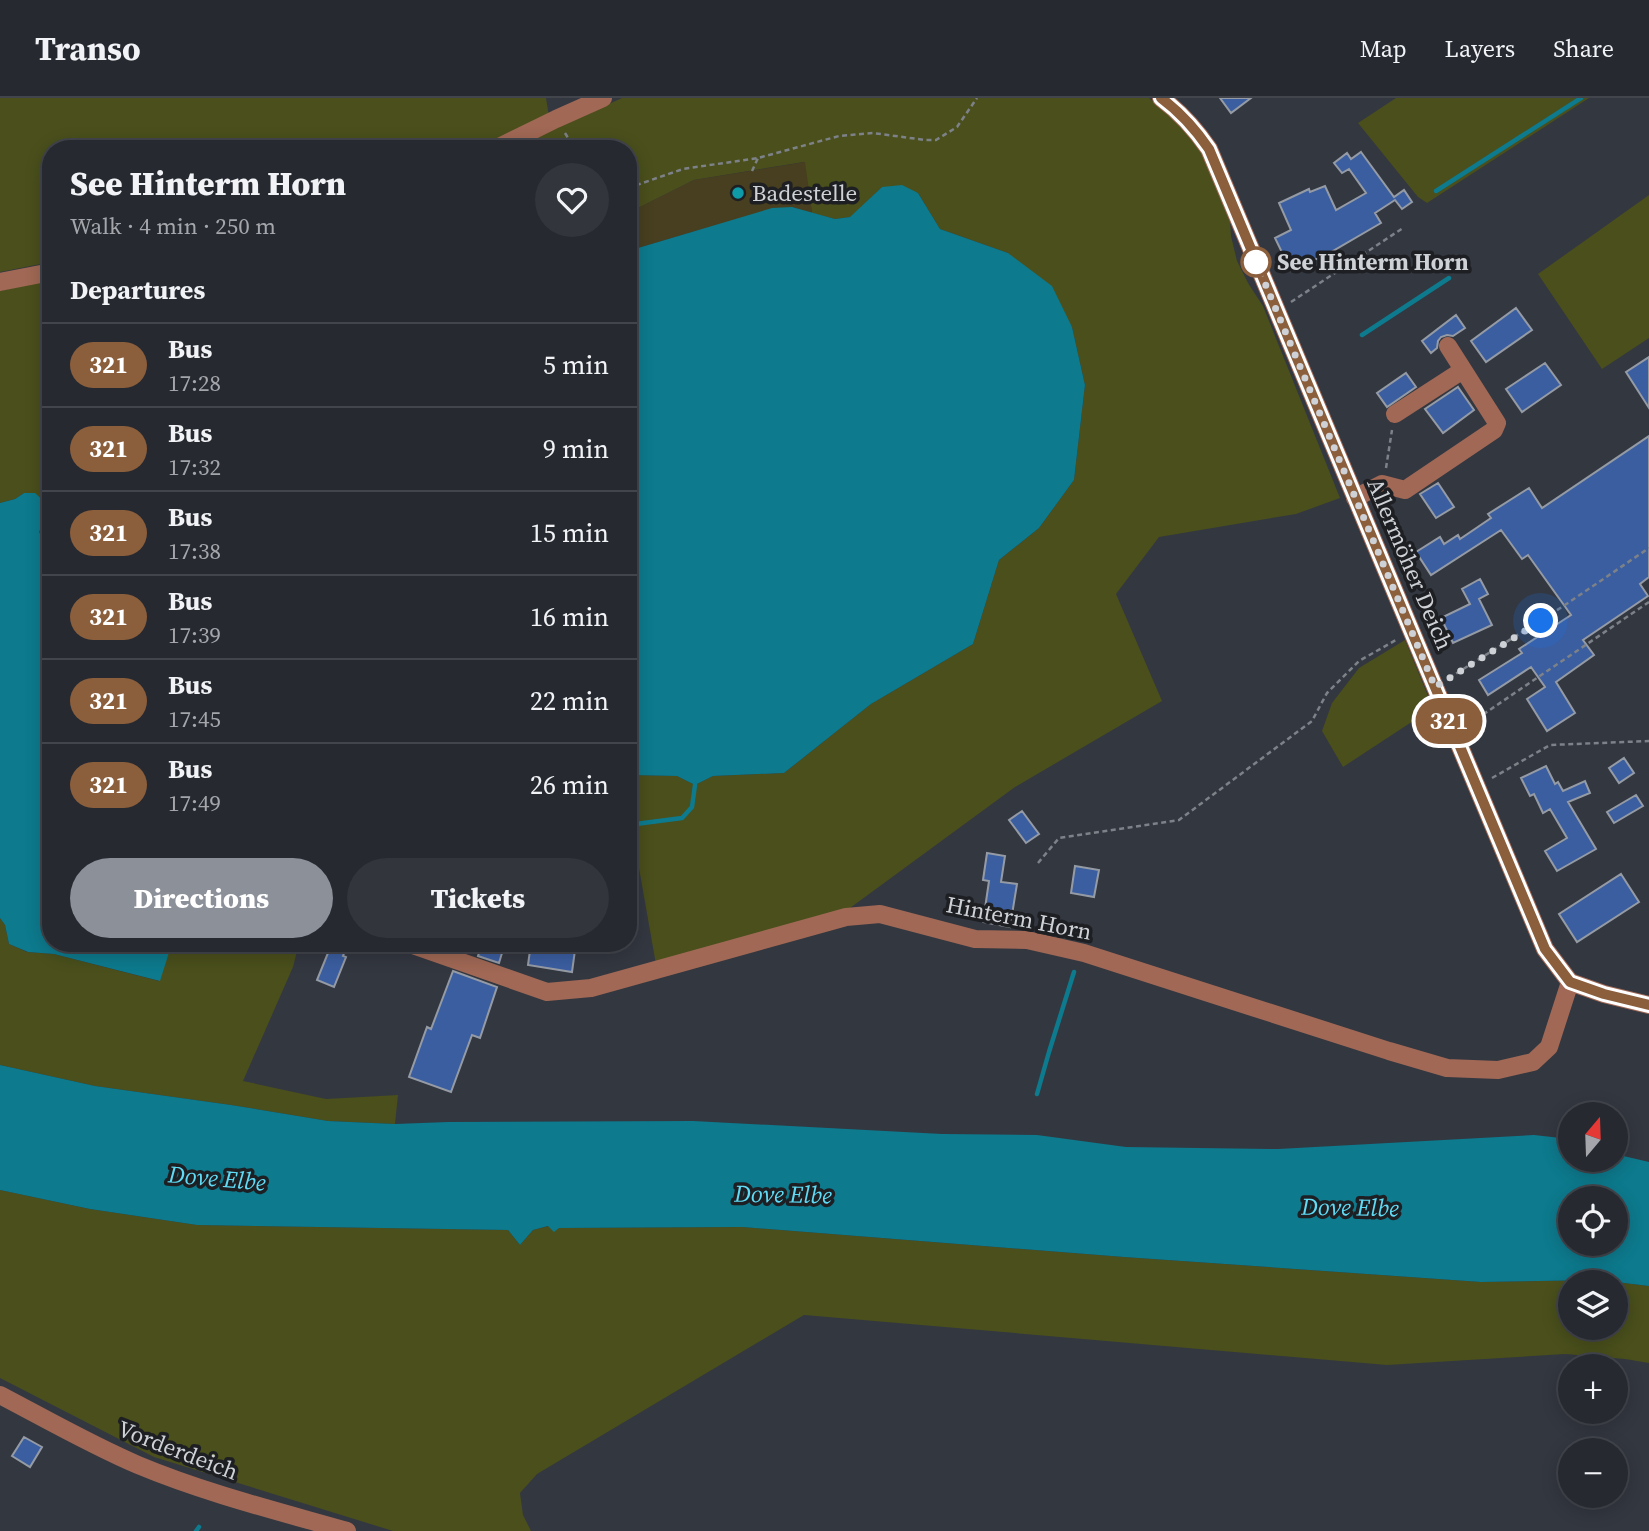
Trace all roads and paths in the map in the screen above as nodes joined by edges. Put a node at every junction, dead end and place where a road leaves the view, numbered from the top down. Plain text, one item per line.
1 (603, 98) edge
2 (976, 98) edge
3 (1161, 98) edge
4 (513, 140) edge
5 (758, 158) junction
6 (752, 171) dead end
7 (637, 185) edge
8 (1403, 228) dead end
9 (42, 274) edge
10 (0, 282) edge
11 (1277, 312) junction
12 (1448, 346) dead end
13 (1463, 370) junction
14 (1395, 414) joint
15 (1382, 484) junction
16 (1355, 498) junction
17 (1649, 548) edge
18 (1649, 602) edge
19 (1411, 631) junction
20 (1435, 687) junction
21 (1454, 734) junction
22 (1649, 741) edge
23 (1477, 787) junction
24 (1038, 863) dead end
25 (433, 952) edge
26 (1570, 982) junction
27 (1649, 1005) edge
28 (0, 1395) edge
29 (347, 1531) edge

1 - 4 street
2 - 5 path
3 - 11 street, Allermöher Deich
5 - 6 path
5 - 7 path
8 - 11 path
9 - 10 street
11 - 16 street, Allermöher Deich
12 - 13 street
13 - 14 street
13 - 15 street
14 - 15 path
15 - 16 street
16 - 19 street, Allermöher Deich
17 - 20 path
18 - 21 path
19 - 20 street, Allermöher Deich
19 - 24 path
20 - 21 street, Allermöher Deich
21 - 23 street, Allermöher Deich
22 - 23 path
23 - 26 street, Allermöher Deich
25 - 26 street, Hinterm Horn
26 - 27 street
28 - 29 street, Vorderdeich

